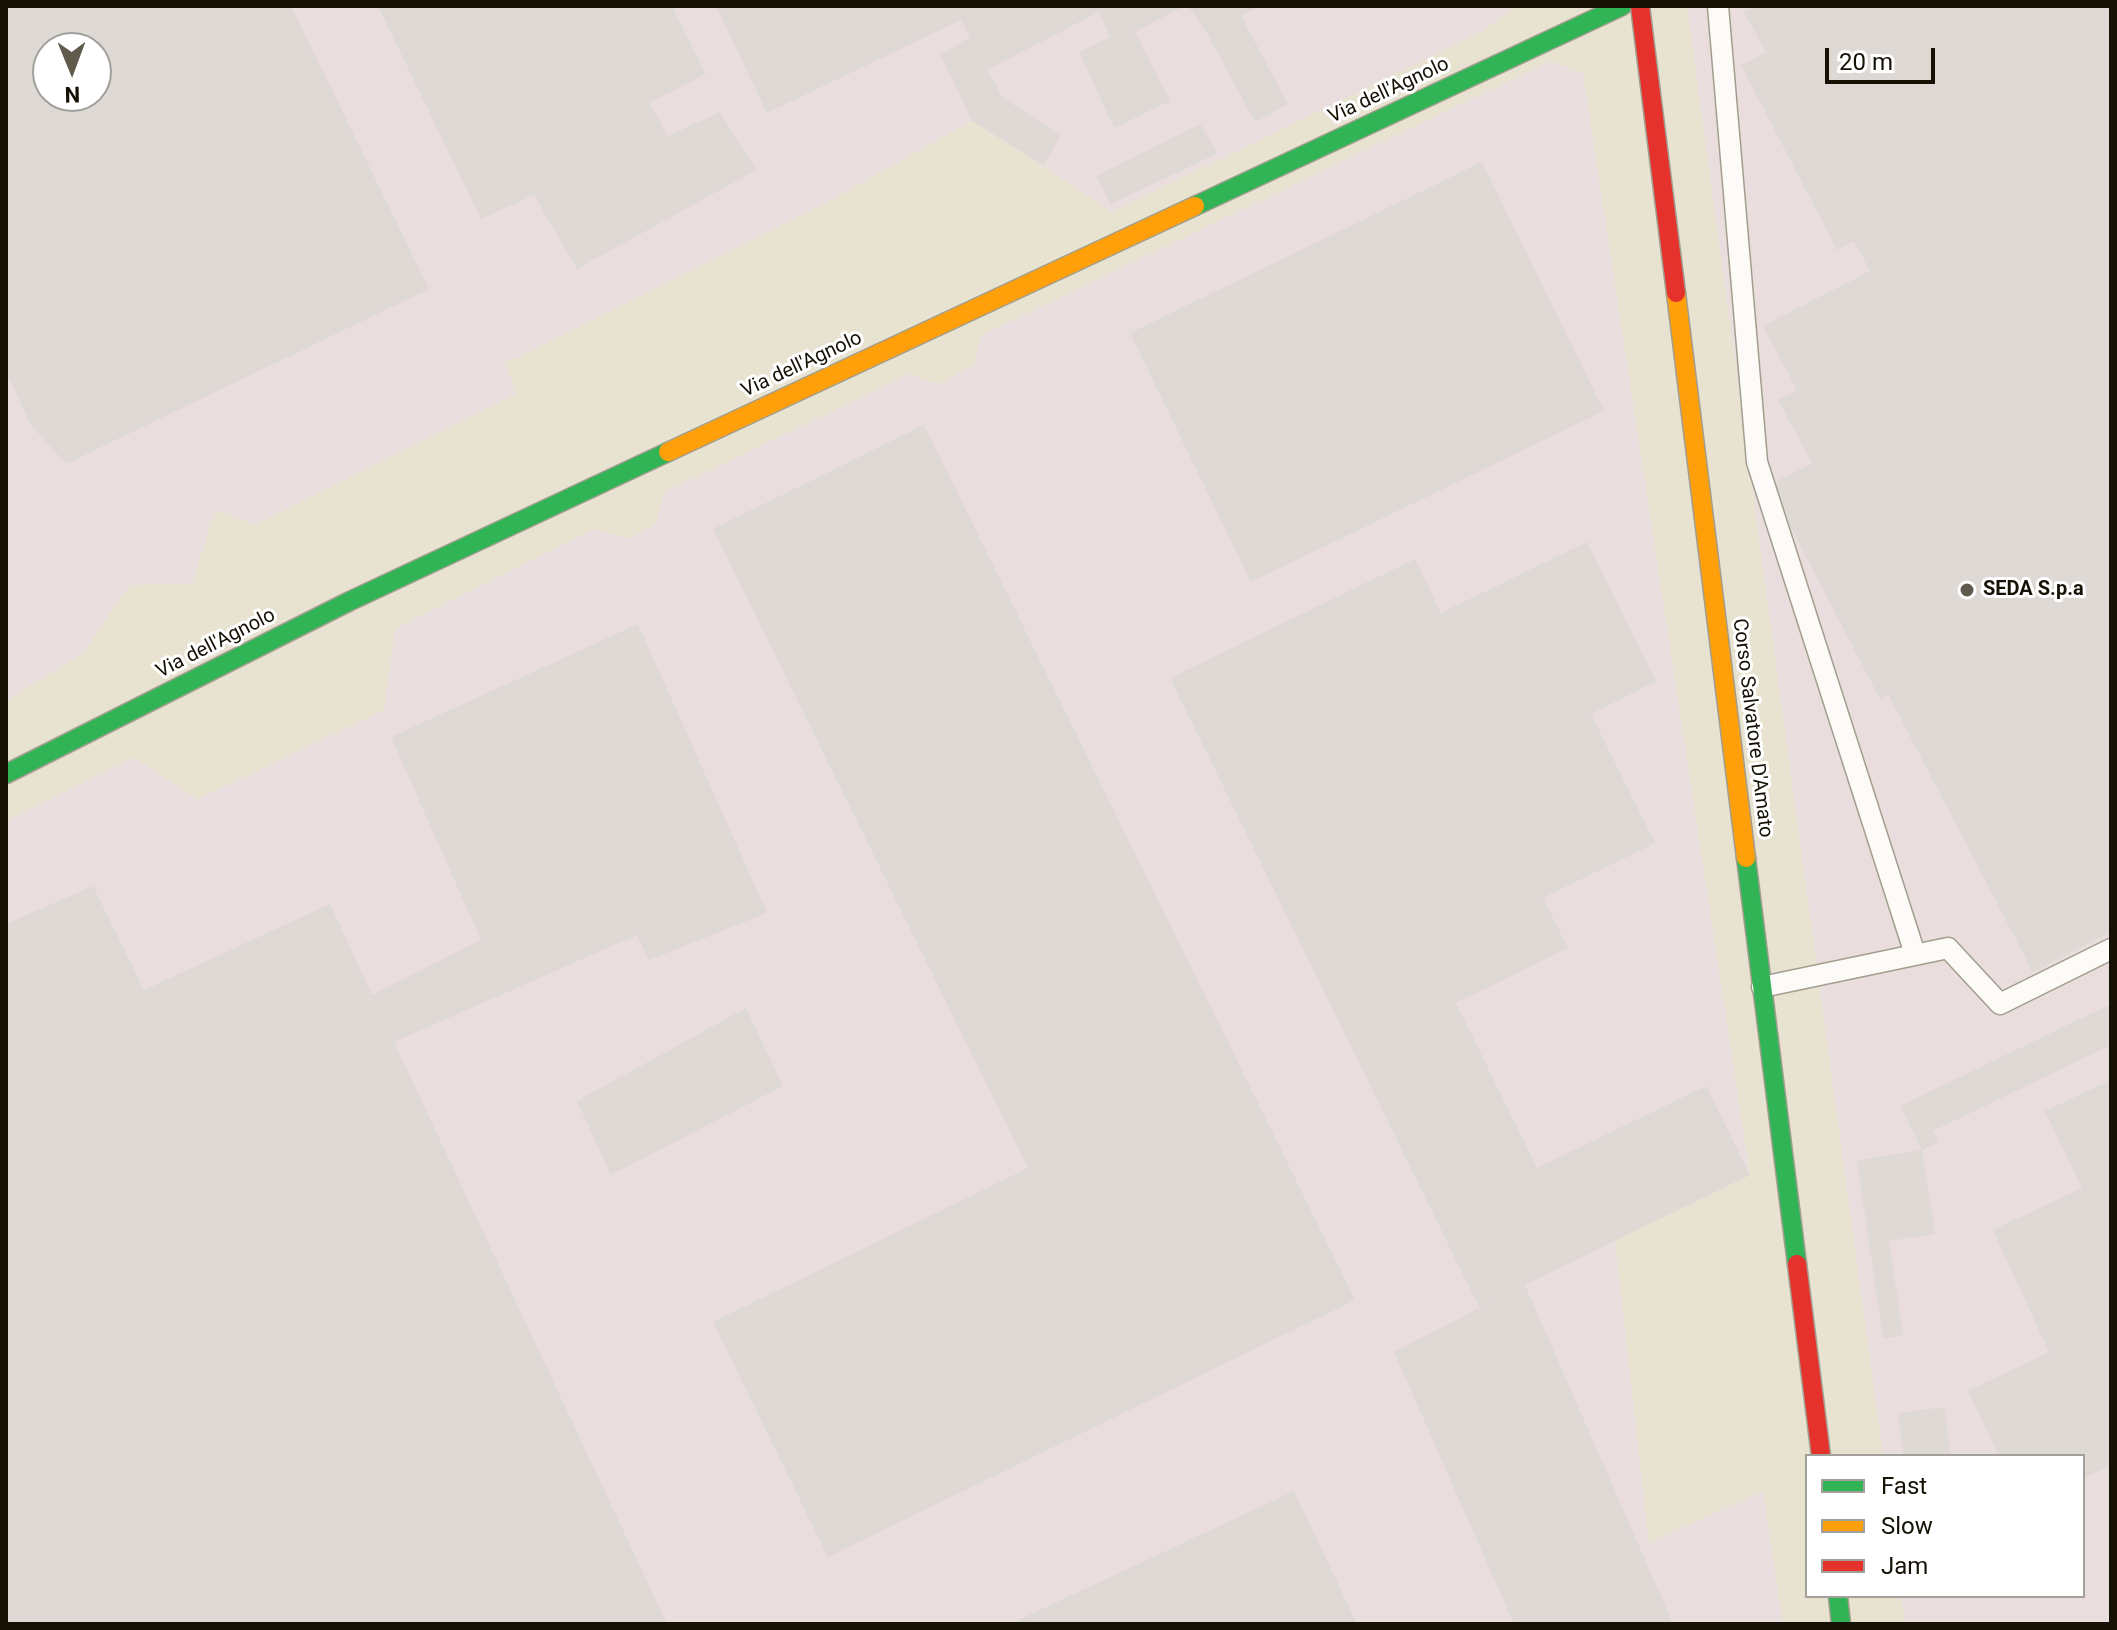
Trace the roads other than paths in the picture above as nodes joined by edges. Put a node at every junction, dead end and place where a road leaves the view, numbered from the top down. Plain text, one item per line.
1 (1622, 6) edge
2 (1640, 6) edge
3 (1718, 6) edge
4 (6, 774) edge
5 (2111, 949) edge
6 (1915, 954) junction
7 (1762, 987) junction
8 (1821, 1454) edge
9 (1838, 1598) edge
10 (1841, 1624) edge

1 - 4 street, Via dell'Agnolo
2 - 7 street, Corso Salvatore D'Amato
3 - 6 lane
5 - 6 lane
6 - 7 lane
7 - 8 street, Corso Salvatore D'Amato
9 - 10 street

